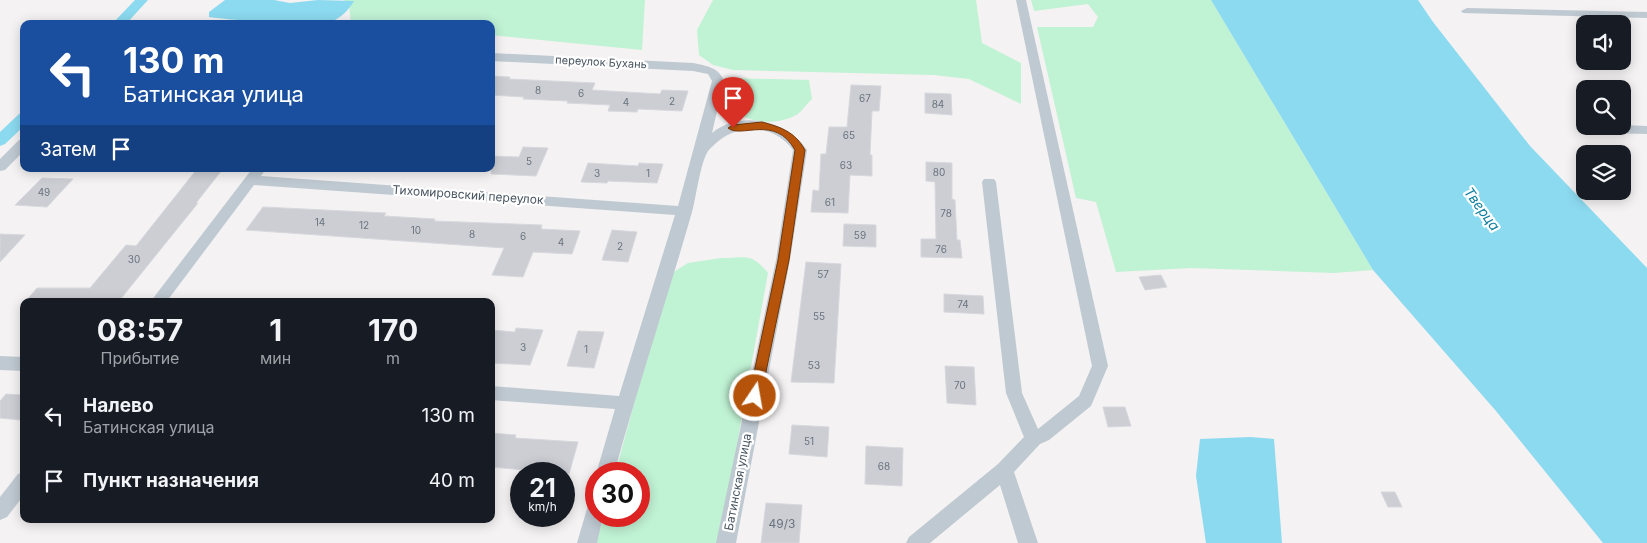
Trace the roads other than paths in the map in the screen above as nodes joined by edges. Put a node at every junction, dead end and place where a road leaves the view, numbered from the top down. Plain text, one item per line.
1 (1021, 0) edge
2 (1467, 11) dead end
3 (1647, 15) edge
4 (495, 57) edge
5 (1631, 130) edge
6 (1647, 130) edge
7 (20, 147) edge
8 (702, 150) junction
9 (0, 167) edge
10 (255, 174) edge
11 (989, 182) dead end
12 (685, 210) junction
13 (161, 298) edge
14 (0, 363) edge
15 (20, 364) edge
16 (495, 393) edge
17 (624, 403) junction
18 (1034, 439) junction
19 (608, 462) edge
20 (1004, 470) junction
21 (20, 485) edge
22 (0, 512) edge
23 (591, 527) edge
24 (587, 543) edge
25 (726, 543) edge
26 (916, 543) edge
27 (1028, 543) edge

1 - 18 street
2 - 3 street
4 - 8 street, переулок Бухань
5 - 6 street
7 - 9 street
8 - 12 street
8 - 25 street, Батинская улица
10 - 12 street, Тихомировский переулок
10 - 13 street
11 - 18 street
12 - 17 street
14 - 15 street
16 - 17 street
17 - 19 street
18 - 20 street
20 - 26 street
20 - 27 street
21 - 22 street
23 - 24 street

